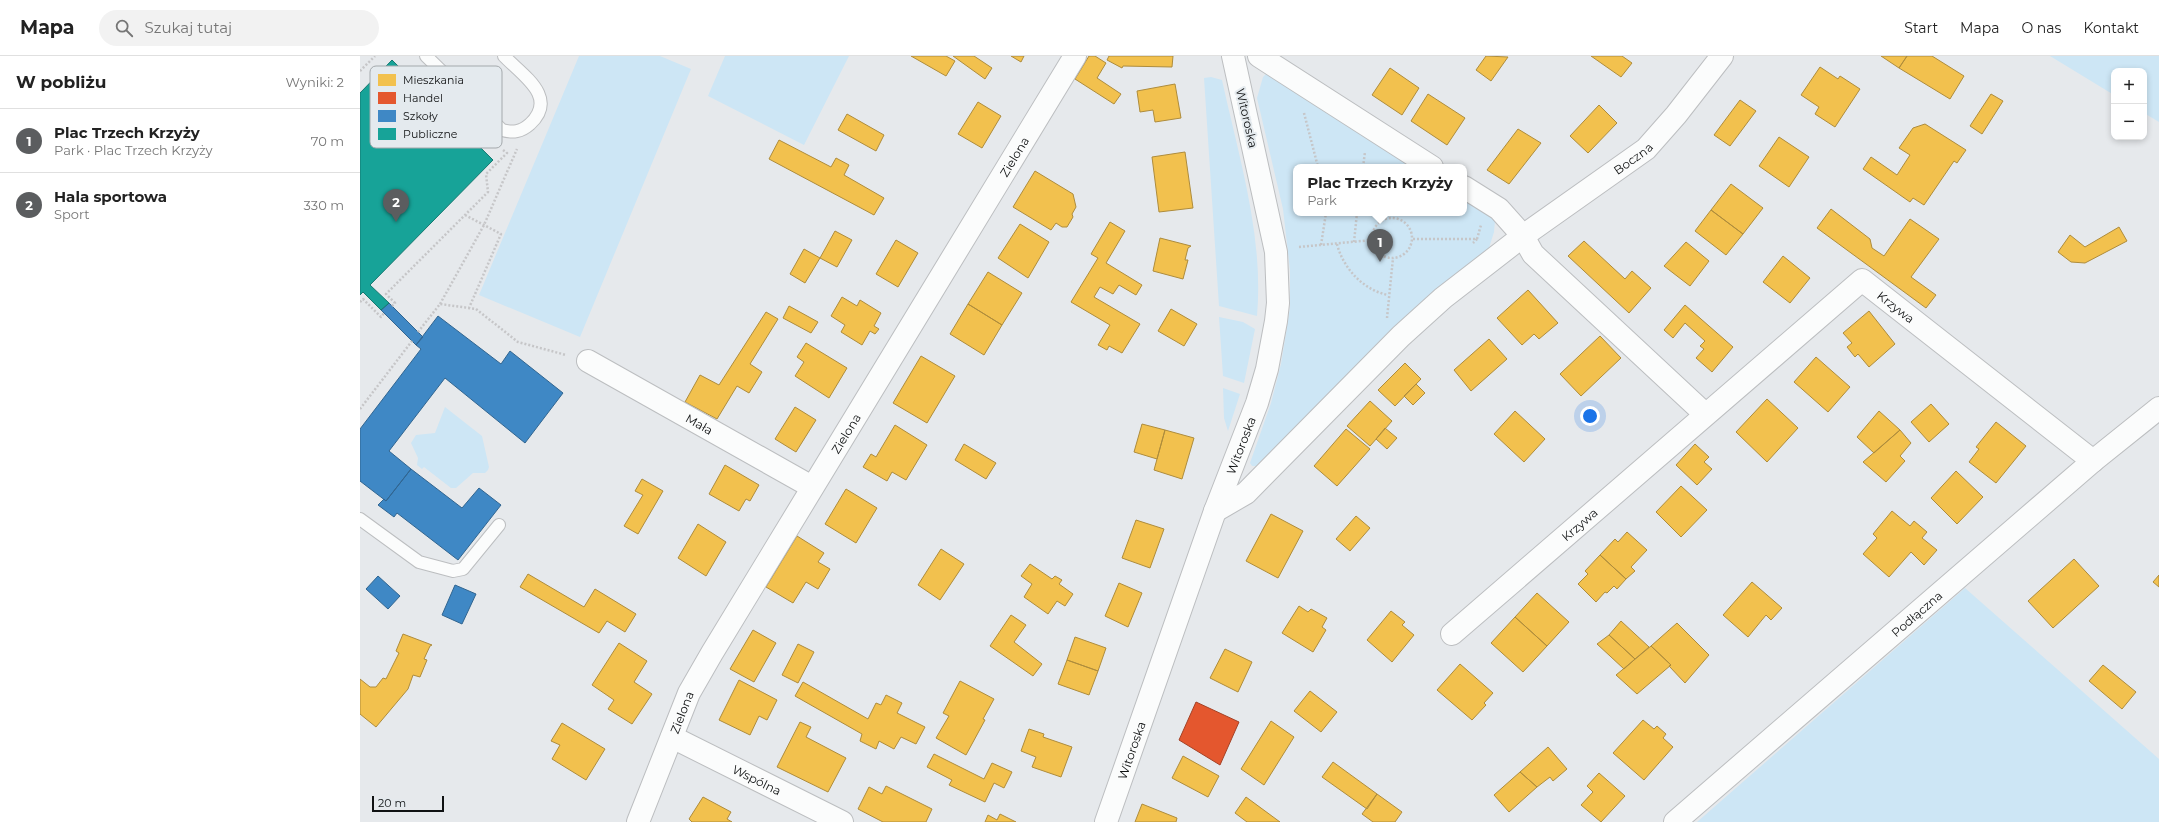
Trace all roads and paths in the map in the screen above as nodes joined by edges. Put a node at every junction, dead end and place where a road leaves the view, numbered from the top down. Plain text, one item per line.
1 (375, 56) edge
2 (426, 56) edge
3 (1075, 56) edge
4 (1236, 56) edge
5 (1259, 56) edge
6 (1722, 56) edge
7 (505, 57) edge
8 (436, 66) edge
9 (360, 71) edge
10 (1302, 107) dead end
11 (502, 130) edge
12 (518, 132) junction
13 (501, 148) dead end
14 (1317, 164) edge
15 (1427, 164) edge
16 (1467, 189) edge
17 (1493, 206) junction
18 (465, 215) junction
19 (1326, 216) edge
20 (1358, 216) edge
21 (484, 225) junction
22 (1522, 236) junction
23 (1372, 240) junction
24 (1354, 242) junction
25 (1337, 244) junction
26 (1321, 245) junction
27 (1293, 247) dead end
28 (1392, 258) junction
29 (1492, 259) junction
30 (1388, 295) junction
31 (360, 302) edge
32 (440, 304) junction
33 (392, 306) dead end
34 (469, 308) junction
35 (384, 313) dead end
36 (418, 332) dead end
37 (412, 341) dead end
38 (1396, 341) junction
39 (588, 361) joint
40 (2159, 408) edge
41 (360, 409) edge
42 (1705, 414) junction
43 (2093, 461) junction
44 (812, 487) junction
45 (1216, 511) junction
46 (360, 519) edge
47 (499, 525) dead end
48 (1452, 634) dead end
49 (672, 737) junction
50 (638, 822) edge
51 (842, 822) edge
52 (1106, 822) edge
53 (1675, 822) edge

1 - 9 path
2 - 8 lane
3 - 44 street, Zielona
4 - 45 street, Witoroska
5 - 15 street
6 - 22 street, Boczna
7 - 12 lane
10 - 14 path
11 - 12 lane
12 - 21 path
13 - 18 path
16 - 17 street
17 - 22 street
17 - 29 path
18 - 21 path
18 - 33 path
19 - 26 path
20 - 24 path
21 - 32 path
21 - 34 path
22 - 29 street, Boczna
22 - 42 street
23 - 24 path
23 - 28 path
23 - 28 path
24 - 25 path
25 - 26 path
25 - 30 path
26 - 27 path
28 - 30 path
29 - 38 street, Boczna
30 - 38 path
31 - 35 path
32 - 34 path
32 - 36 path
34 - 39 path
37 - 41 path
38 - 45 street, Boczna
39 - 44 street, Mała
40 - 43 street, Podłączna
42 - 43 street, Krzywa
42 - 48 street, Krzywa
43 - 53 street, Podłączna
44 - 49 street, Zielona
45 - 52 street, Witoroska
46 - 47 lane
49 - 50 street, Zielona
49 - 51 street, Wspólna

